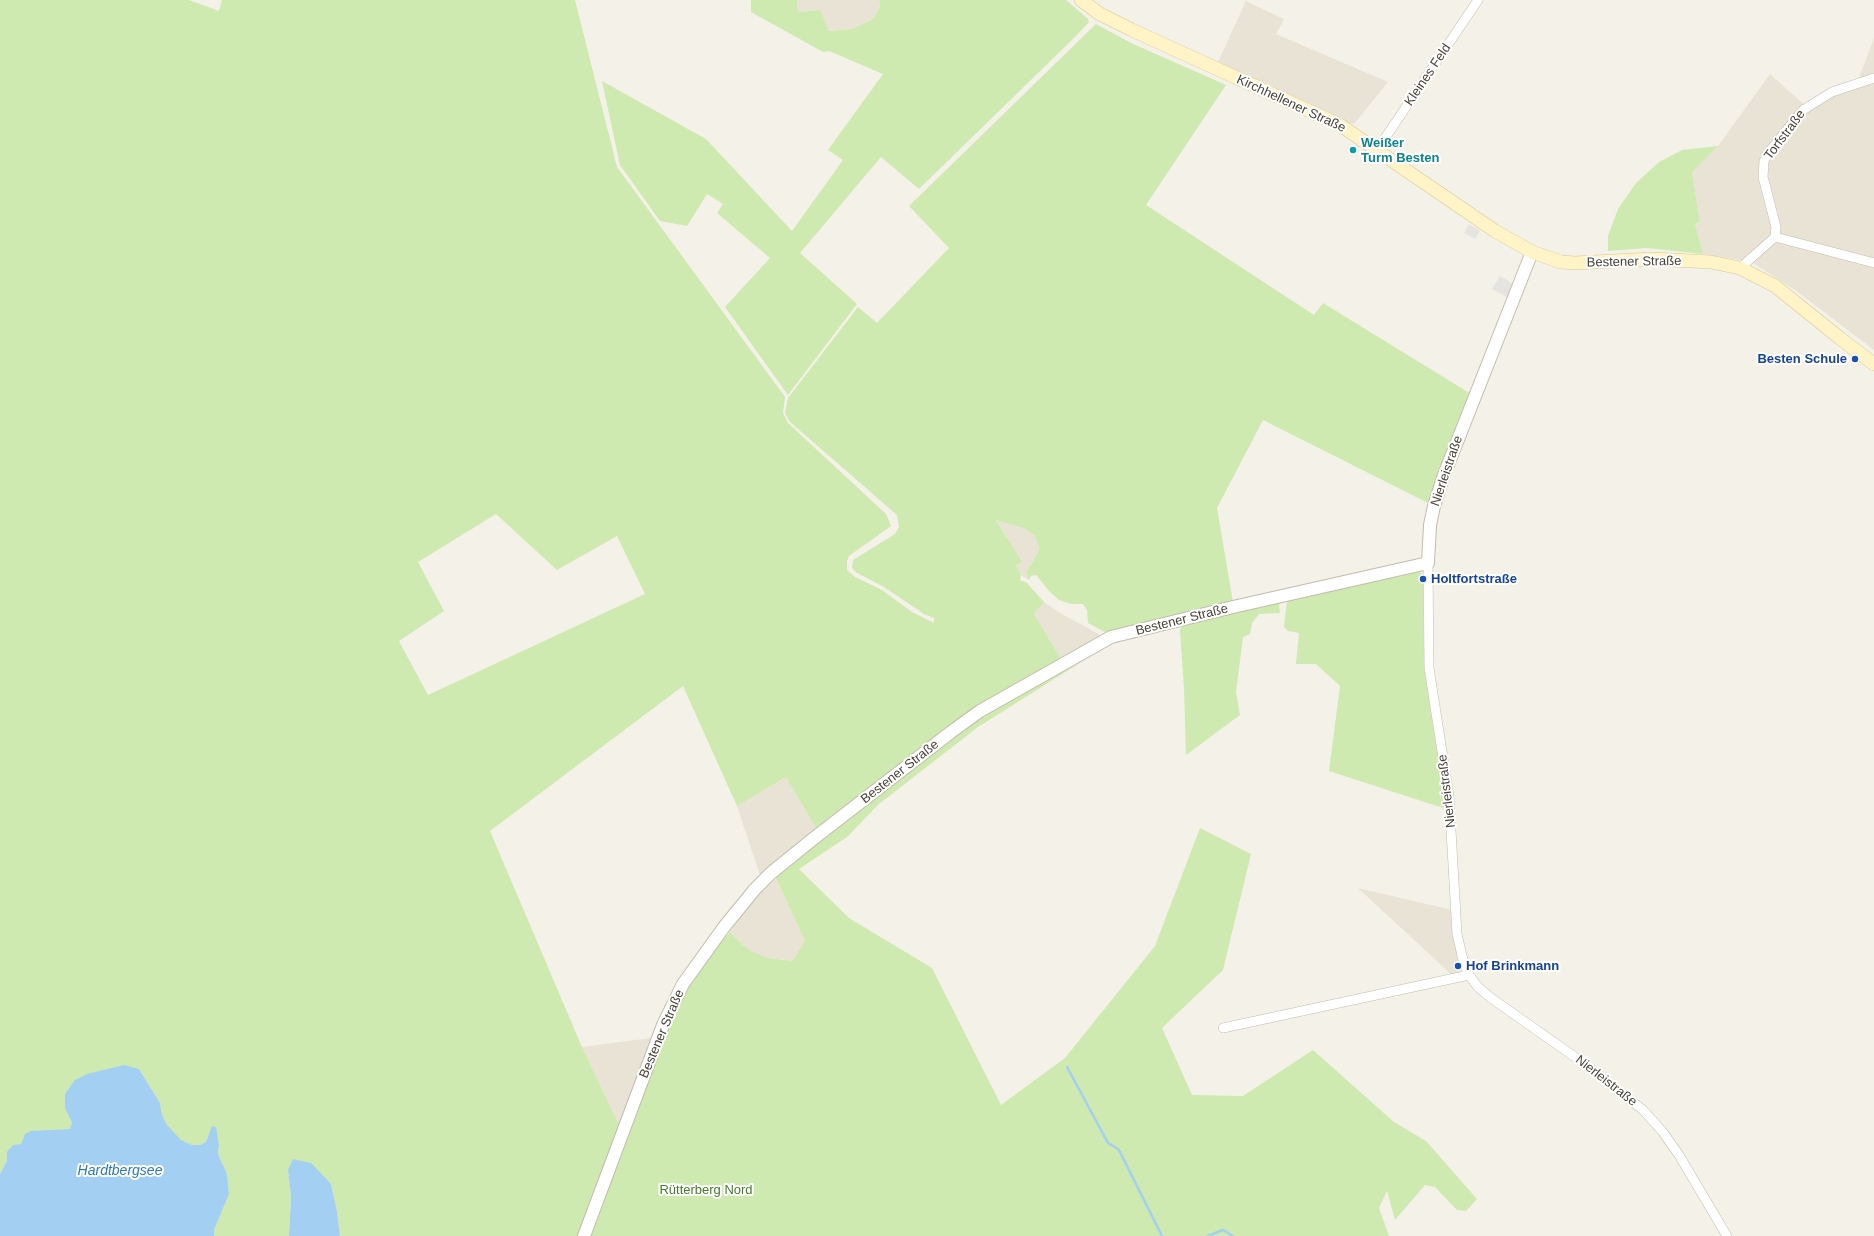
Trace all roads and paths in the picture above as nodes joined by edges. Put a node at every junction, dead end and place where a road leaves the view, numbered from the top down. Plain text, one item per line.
1 (1081, 0) edge
2 (1478, 0) edge
3 (1874, 78) edge
4 (1377, 150) junction
5 (1775, 237) junction
6 (1532, 252) junction
7 (1874, 263) edge
8 (1740, 268) junction
9 (1874, 364) edge
10 (1428, 562) junction
11 (1469, 975) junction
12 (1223, 1028) dead end
13 (584, 1236) edge
14 (1728, 1236) edge

1 - 4 main road, Kirchhellener Straße
2 - 4 street, Kleines Feld
3 - 5 street, Torfstraße
4 - 6 main road, Kirchhellener Straße
5 - 7 street
5 - 8 street
6 - 8 main road, Bestener Straße
6 - 10 street, Nierleistraße
8 - 9 main road, Bestener Straße
10 - 11 street, Nierleistraße
10 - 13 street, Bestener Straße
11 - 12 street
11 - 14 street, Nierleistraße

